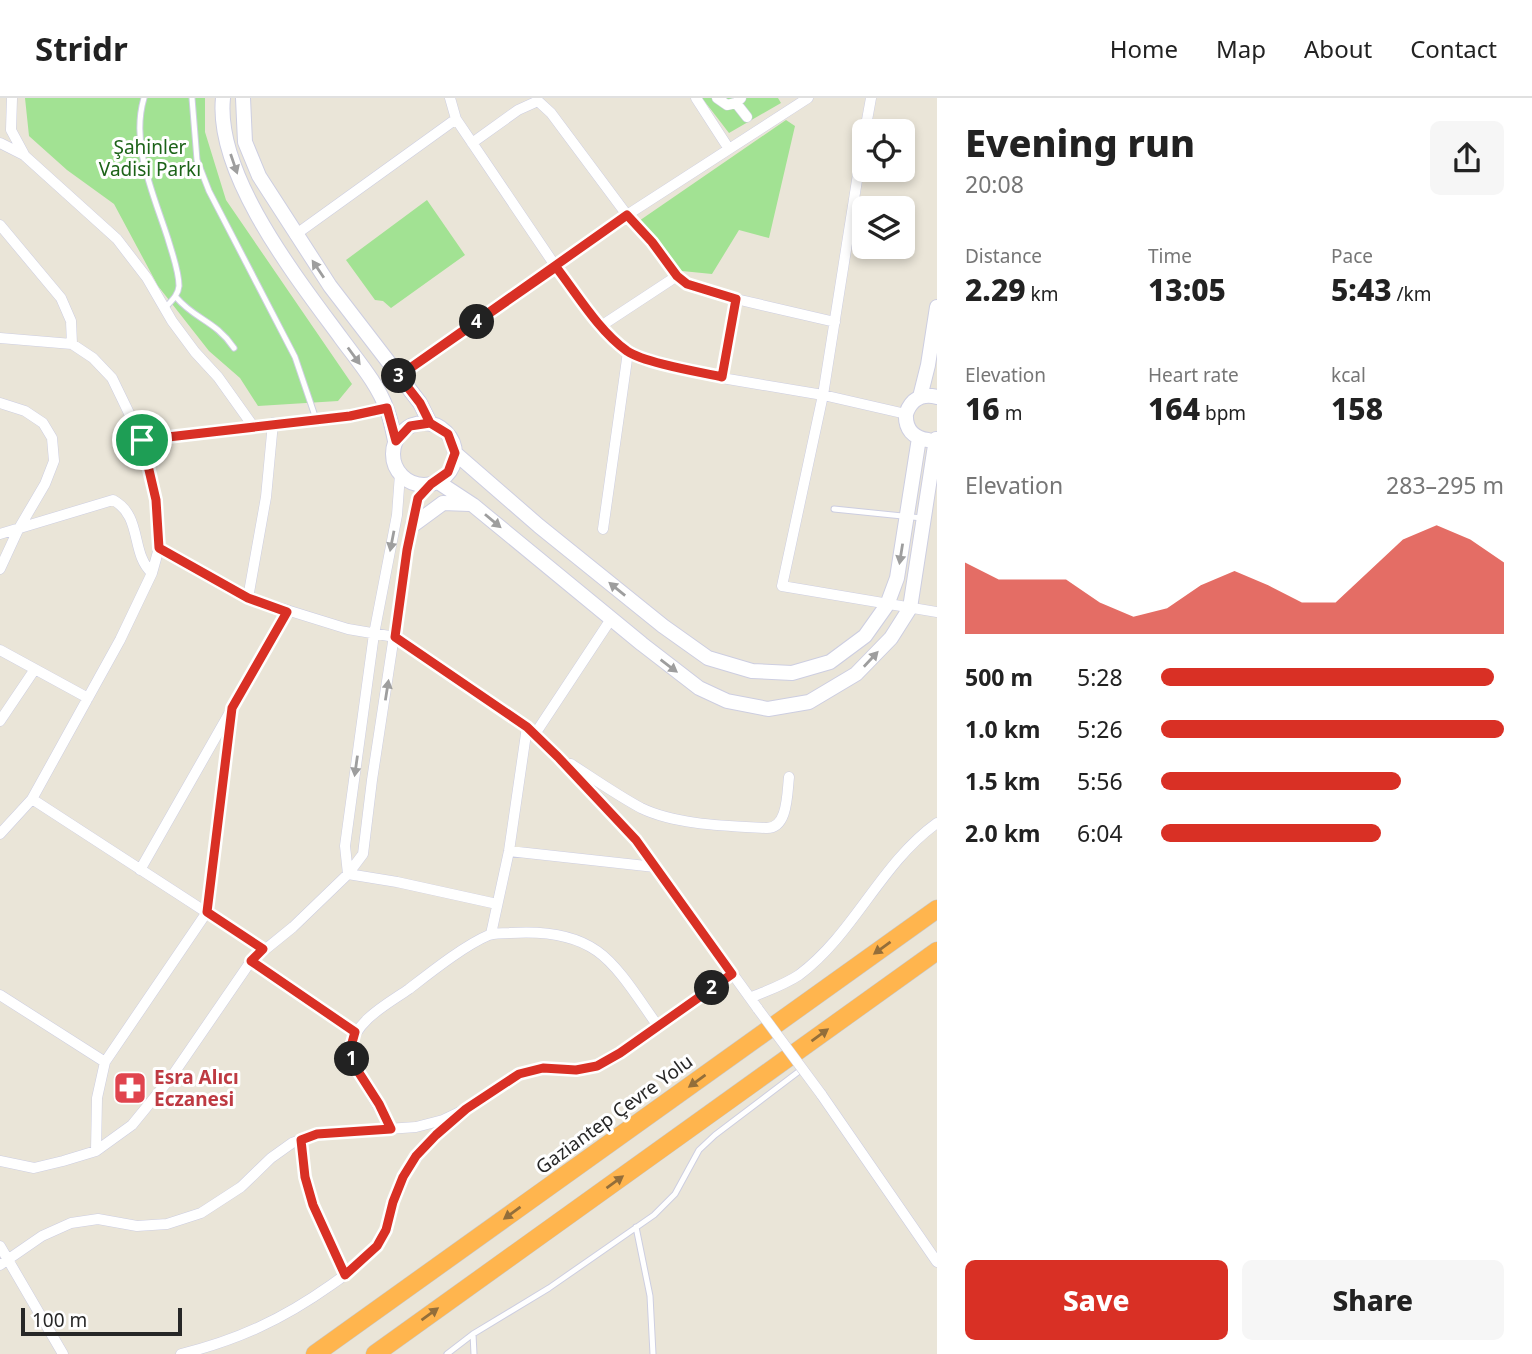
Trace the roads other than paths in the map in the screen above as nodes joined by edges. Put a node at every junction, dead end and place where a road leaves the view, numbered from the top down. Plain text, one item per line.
1 (12, 98) edge
2 (144, 98) edge
3 (192, 98) edge
4 (223, 98) edge
5 (243, 98) edge
6 (450, 98) edge
7 (696, 98) edge
8 (717, 98) edge
9 (808, 98) edge
10 (871, 98) edge
11 (539, 100) edge
12 (739, 100) edge
13 (794, 102) edge
14 (747, 117) dead end
15 (456, 119) junction
16 (868, 119) edge
17 (0, 143) edge
18 (472, 144) junction
19 (729, 149) junction
20 (25, 156) junction
21 (857, 182) edge
22 (627, 215) junction
23 (0, 225) edge
24 (295, 235) junction
25 (556, 267) junction
26 (677, 276) junction
27 (176, 297) junction
28 (736, 299) junction
29 (937, 307) edge
30 (164, 308) junction
31 (835, 322) junction
32 (601, 326) junction
33 (0, 338) edge
34 (72, 344) junction
35 (233, 348) dead end
36 (628, 352) junction
37 (399, 376) junction
38 (722, 377) junction
39 (823, 395) junction
40 (920, 397) junction
41 (937, 397) edge
42 (0, 404) edge
43 (387, 408) junction
44 (906, 414) junction
45 (316, 419) junction
46 (273, 423) junction
47 (430, 423) junction
48 (253, 426) junction
49 (919, 438) junction
50 (937, 438) edge
51 (142, 440) junction
52 (396, 441) junction
53 (455, 453) junction
54 (400, 474) junction
55 (434, 483) junction
56 (473, 505) junction
57 (834, 509) dead end
58 (907, 517) junction
59 (925, 518) junction
60 (413, 525) junction
61 (603, 529) dead end
62 (18, 530) junction
63 (0, 534) edge
64 (159, 548) junction
65 (0, 569) edge
66 (152, 573) junction
67 (248, 598) junction
68 (887, 605) junction
69 (910, 608) junction
70 (287, 612) junction
71 (937, 612) edge
72 (611, 619) junction
73 (374, 634) junction
74 (395, 637) junction
75 (0, 650) edge
76 (34, 669) junction
77 (88, 698) junction
78 (232, 708) junction
79 (0, 720) edge
80 (531, 731) junction
81 (558, 757) junction
82 (789, 777) dead end
83 (32, 799) junction
84 (937, 823) edge
85 (0, 834) edge
86 (509, 851) junction
87 (655, 867) junction
88 (140, 870) junction
89 (348, 874) junction
90 (497, 904) junction
91 (937, 909) edge
92 (207, 912) junction
93 (491, 934) junction
94 (263, 949) junction
95 (937, 951) edge
96 (251, 961) junction
97 (732, 974) junction
98 (0, 995) edge
99 (750, 998) junction
100 (658, 1026) junction
101 (355, 1032) junction
102 (105, 1062) junction
103 (802, 1069) junction
104 (466, 1109) junction
105 (391, 1129) junction
106 (301, 1140) junction
107 (96, 1151) junction
108 (0, 1161) edge
109 (636, 1227) junction
110 (0, 1246) edge
111 (4, 1262) edge
112 (937, 1262) edge
113 (345, 1275) junction
114 (473, 1334) junction
115 (63, 1354) edge
116 (181, 1354) edge
117 (315, 1354) edge
118 (375, 1354) edge
119 (447, 1354) edge
120 (474, 1354) edge
121 (653, 1354) edge

1 - 20 street
2 - 27 lane
3 - 45 lane
4 -> 43 street
5 - 24 street
6 - 15 street
7 - 19 street
8 - 12 street
9 - 13 street
10 - 16 street
11 - 18 street
11 - 22 street
12 - 14 street
13 - 19 street
15 - 18 street
15 - 24 street
17 - 20 street
18 - 25 street
19 - 22 street
20 - 30 street
21 - 31 street
22 - 25 street
22 - 26 street
23 - 34 street
37 -> 24 street
25 - 32 street
25 - 37 street
26 - 28 street
26 - 32 street
27 - 30 lane
27 - 35 lane
28 - 31 street
28 - 38 street
29 - 40 street
30 - 48 street
31 - 39 street
32 - 36 street
33 - 34 street
34 - 51 street
36 - 38 street
36 - 61 street
37 - 47 street
38 - 39 street
39 - 44 street
39 - 68 street
40 - 41 street
40 - 44 street
42 - 62 street
43 - 45 street
43 - 52 street
44 - 49 street
45 - 46 street
46 - 48 street
46 - 67 street
47 - 52 street
47 - 53 street
48 - 51 street
49 - 50 street
49 - 58 street
50 - 59 street
51 - 64 street
52 - 54 street
53 - 55 street
68 -> 53 street
54 - 55 street
54 -> 73 street
55 - 56 street
55 - 60 street
56 - 60 street
56 -> 72 street
57 - 58 lane
58 - 59 lane
58 -> 68 street
59 - 69 street
60 - 74 street
62 - 63 street
62 - 65 street
62 - 66 street
64 - 66 street
64 - 67 street
66 - 77 street
67 - 70 street
68 - 69 street
69 - 71 street
72 -> 69 street
70 - 73 street
70 - 78 street
72 - 80 street
73 - 74 street
73 -> 89 street
74 - 80 street
89 -> 74 street
75 - 76 street
76 - 77 street
76 - 79 street
77 - 83 street
78 - 88 street
78 - 92 street
80 - 81 street
80 - 86 street
81 - 82 street
81 - 87 street
83 - 85 street
83 - 88 street
84 - 99 street
86 - 87 street
86 - 90 street
87 - 97 street
88 - 92 street
89 - 90 street
89 - 94 street
90 - 93 street
91 -> 117 highway, Gaziantep Çevre Yolu
92 - 94 street
92 - 102 street
93 - 100 street
93 - 101 street
94 - 96 street
118 -> 95 highway
96 - 101 street
96 - 107 street
97 - 99 street
97 - 100 street
98 - 102 street
99 - 103 street, bridge
100 - 104 street
101 - 105 street
102 - 107 street
103 - 109 lane
103 - 112 street, bridge
104 - 105 street
104 - 113 street
105 - 106 street
106 - 111 street
106 - 113 street
107 - 108 street
109 - 114 lane
109 - 121 lane
110 - 111 street
111 - 115 street
113 - 116 street
114 - 119 lane
114 - 120 lane

